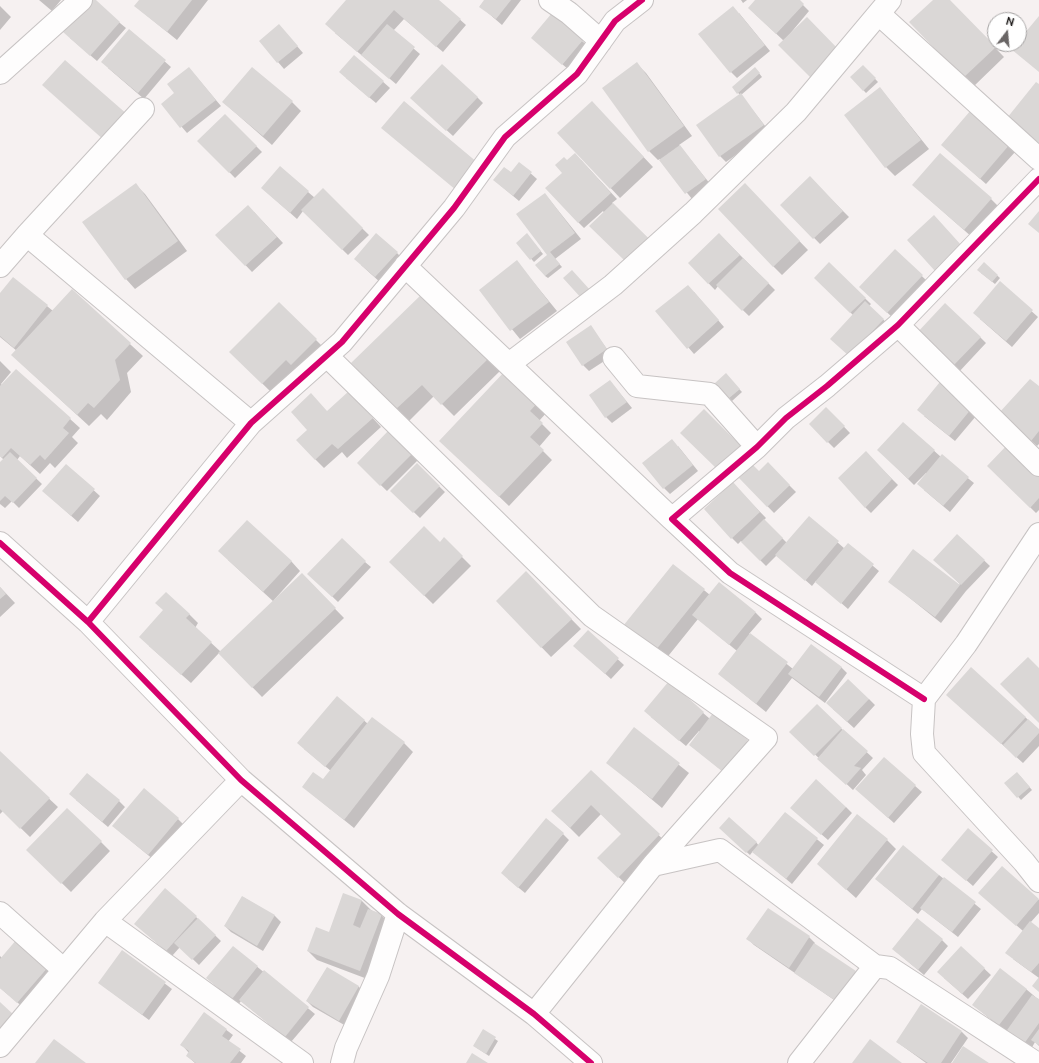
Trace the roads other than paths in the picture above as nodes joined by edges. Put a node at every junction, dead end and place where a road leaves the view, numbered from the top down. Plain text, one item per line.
1 (81, 0) edge
2 (550, 0) edge
3 (642, 0) edge
4 (884, 7) edge
5 (601, 41) junction
6 (0, 73) edge
7 (143, 109) dead end
8 (1039, 159) edge
9 (1039, 180) edge
10 (26, 235) junction
11 (0, 266) edge
12 (405, 266) junction
13 (898, 325) junction
14 (327, 356) junction
15 (614, 358) dead end
16 (508, 364) junction
17 (251, 423) junction
18 (757, 447) junction
19 (1039, 465) edge
20 (672, 519) junction
21 (1039, 534) edge
22 (0, 542) edge
23 (88, 622) junction
24 (924, 699) junction
25 (242, 780) junction
26 (653, 865) junction
27 (1039, 882) edge
28 (0, 913) edge
29 (398, 914) junction
30 (105, 921) junction
31 (875, 966) junction
32 (64, 970) junction
33 (534, 1014) junction
34 (0, 1046) edge
35 (302, 1063) edge
36 (342, 1063) edge
37 (591, 1063) edge
38 (799, 1063) edge
39 (1036, 1063) edge

1 - 6 street
2 - 5 street
3 - 5 street
4 - 8 street
4 - 16 street
5 - 12 street
7 - 10 street
9 - 13 street
10 - 11 street
10 - 17 street
12 - 14 street
12 - 16 street
13 - 18 street
13 - 19 street
14 - 17 street
14 - 26 street
15 - 18 street
16 - 20 street
17 - 23 street
18 - 20 street
20 - 24 street
21 - 24 street
22 - 23 street
23 - 25 street
24 - 27 street
25 - 29 street
25 - 30 street
26 - 31 street
26 - 33 street
28 - 32 street
29 - 33 street
29 - 36 street
30 - 32 street
30 - 35 street
31 - 38 street
31 - 39 street
32 - 34 street
33 - 37 street

